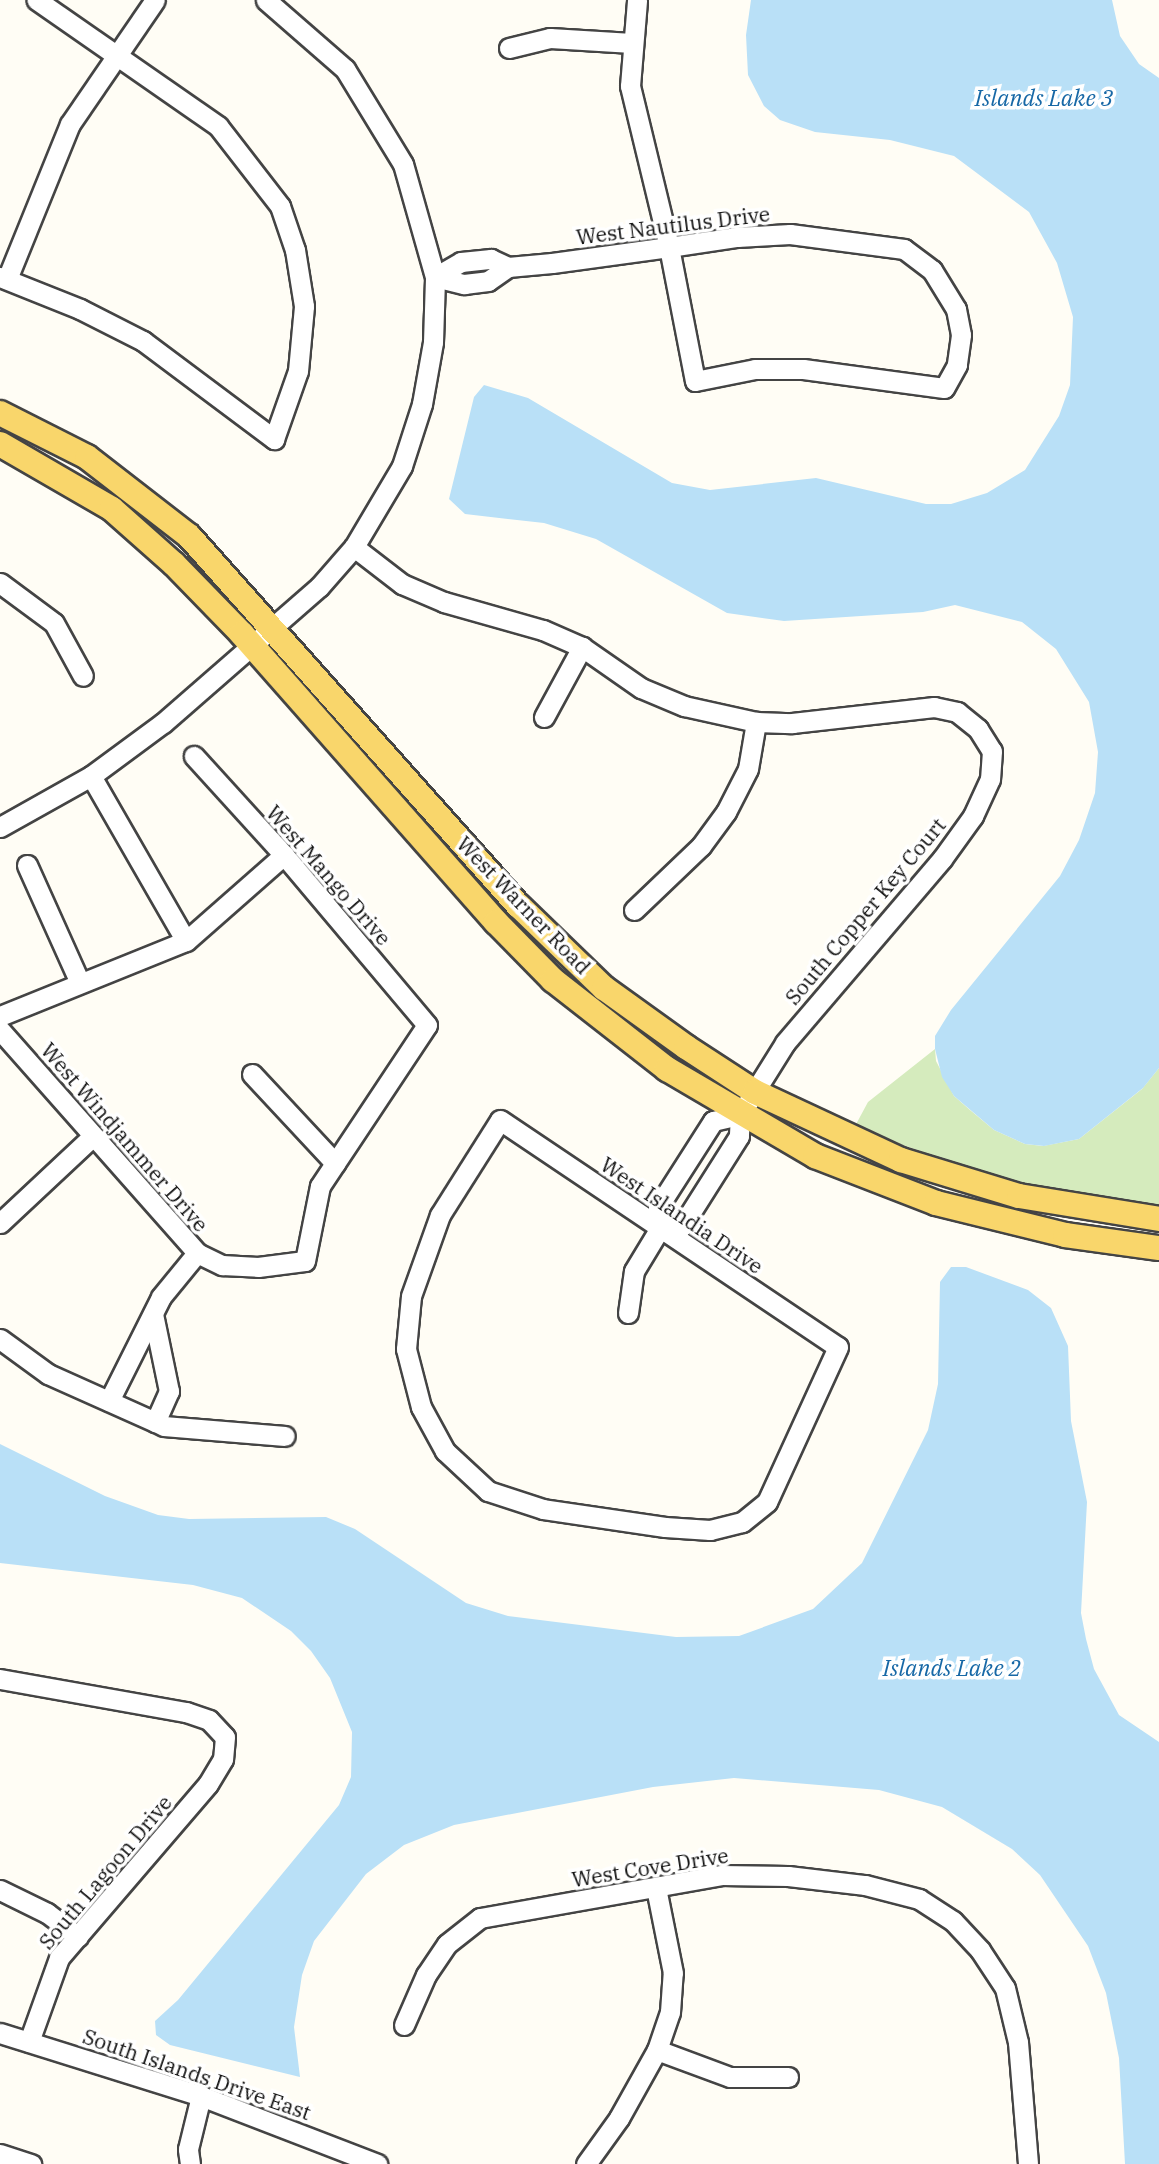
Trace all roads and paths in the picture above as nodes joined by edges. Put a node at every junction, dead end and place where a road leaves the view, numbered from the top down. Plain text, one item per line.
1 (37, 0) edge
2 (155, 0) edge
3 (265, 0) edge
4 (637, 0) edge
5 (632, 43) junction
6 (509, 48) dead end
7 (117, 55) junction
8 (669, 247) junction
9 (435, 277) junction
10 (3, 278) edge
11 (0, 413) edge
12 (0, 444) edge
13 (354, 547) junction
14 (0, 583) edge
15 (272, 630) junction
16 (253, 646) junction
17 (582, 647) junction
18 (83, 676) dead end
19 (544, 717) dead end
20 (756, 722) junction
21 (194, 756) dead end
22 (91, 776) junction
23 (0, 827) edge
24 (284, 855) junction
25 (27, 865) dead end
26 (634, 910) dead end
27 (186, 941) junction
28 (80, 983) junction
29 (0, 1016) edge
30 (0, 1030) edge
31 (253, 1074) dead end
32 (755, 1091) junction
33 (740, 1115) junction
34 (93, 1136) junction
35 (335, 1163) junction
36 (1159, 1219) edge
37 (0, 1223) edge
38 (660, 1228) junction
39 (1159, 1248) edge
40 (197, 1253) junction
41 (628, 1313) dead end
42 (153, 1314) junction
43 (0, 1339) edge
44 (109, 1401) junction
45 (155, 1422) junction
46 (285, 1436) dead end
47 (0, 1679) edge
48 (656, 1888) junction
49 (0, 1890) edge
50 (78, 1936) junction
51 (404, 2025) dead end
52 (0, 2033) edge
53 (29, 2042) junction
54 (657, 2050) junction
55 (788, 2077) dead end
56 (201, 2096) junction
57 (0, 2154) edge
58 (31, 2164) edge
59 (190, 2164) edge
60 (377, 2164) edge
61 (586, 2164) edge
62 (1028, 2164) edge

1 - 7 street
2 - 7 street
3 - 9 street
4 - 5 street
5 - 6 street
5 - 8 street
7 - 10 street
7 - 10 street
8 - 8 street, West Nautilus Drive
8 - 9 street, West Nautilus Drive
9 - 13 street
11 - 15 main road, West Warner Road
12 - 16 main road, West Warner Road
13 - 15 street
13 - 17 street
14 - 18 street
15 - 16 street
15 - 32 main road, West Warner Road
16 - 22 street
16 - 33 main road, West Warner Road
17 - 19 street
17 - 20 street
20 - 26 street
20 - 32 street, South Copper Key Court
21 - 24 street, West Mango Drive
22 - 23 street
22 - 27 street
24 - 27 street
24 - 35 street, West Mango Drive
25 - 28 street
27 - 28 street
28 - 29 street
30 - 34 street, West Windjammer Drive
31 - 35 street
32 - 33 street, South Copper Key Court
32 - 36 main road, West Warner Road
33 - 38 street, South Copper Key Court
33 - 38 street
33 - 39 main road, West Warner Road
34 - 37 street
34 - 40 street, West Windjammer Drive
35 - 40 street, West Windjammer Drive
38 - 38 street, West Islandia Drive
38 - 41 street
40 - 42 street
42 - 44 street
42 - 45 street
43 - 44 street
44 - 45 street
45 - 46 street
47 - 50 street, South Lagoon Drive
48 - 51 street, West Cove Drive
48 - 54 street
48 - 62 street, West Cove Drive
49 - 50 street
50 - 53 street, South Lagoon Drive
52 - 53 street, South Islands Drive East
53 - 56 street, South Islands Drive East
54 - 55 street
54 - 61 street
56 - 59 street
56 - 60 street, South Islands Drive East
57 - 58 street

